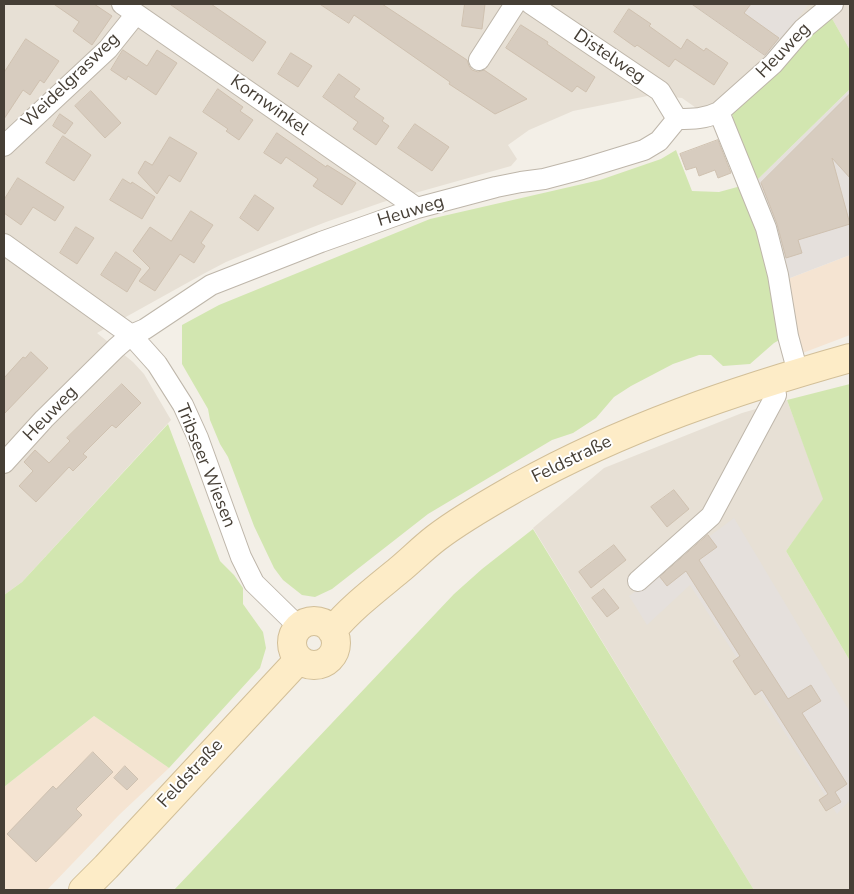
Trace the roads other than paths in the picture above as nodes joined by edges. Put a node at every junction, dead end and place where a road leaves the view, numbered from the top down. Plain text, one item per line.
1 (515, 4) edge
2 (531, 4) edge
3 (832, 4) edge
4 (129, 9) edge
5 (479, 60) dead end
6 (719, 112) junction
7 (677, 119) junction
8 (4, 146) edge
9 (417, 208) junction
10 (4, 244) edge
11 (131, 335) junction
12 (850, 358) edge
13 (798, 373) junction
14 (772, 381) junction
15 (4, 463) edge
16 (638, 581) dead end
17 (299, 627) junction
18 (332, 631) junction
19 (298, 658) junction
20 (83, 890) edge

1 - 5 street
2 - 7 street, Distelweg
3 - 6 street, Heuweg
4 - 8 street, Weidelgrasweg
4 - 9 street, Kornwinkel
6 - 7 street, Heuweg
6 - 13 street
7 - 9 street, Heuweg
9 - 11 street, Heuweg
10 - 11 street, Tribseer Wiesen
11 - 15 street, Heuweg
11 - 17 street, Tribseer Wiesen
12 - 13 main road, Feldstraße
13 - 14 main road, Feldstraße
14 - 16 street
14 - 18 main road, Feldstraße
17 - 18 main road
17 - 19 main road
18 - 19 main road
19 - 20 main road, Feldstraße

